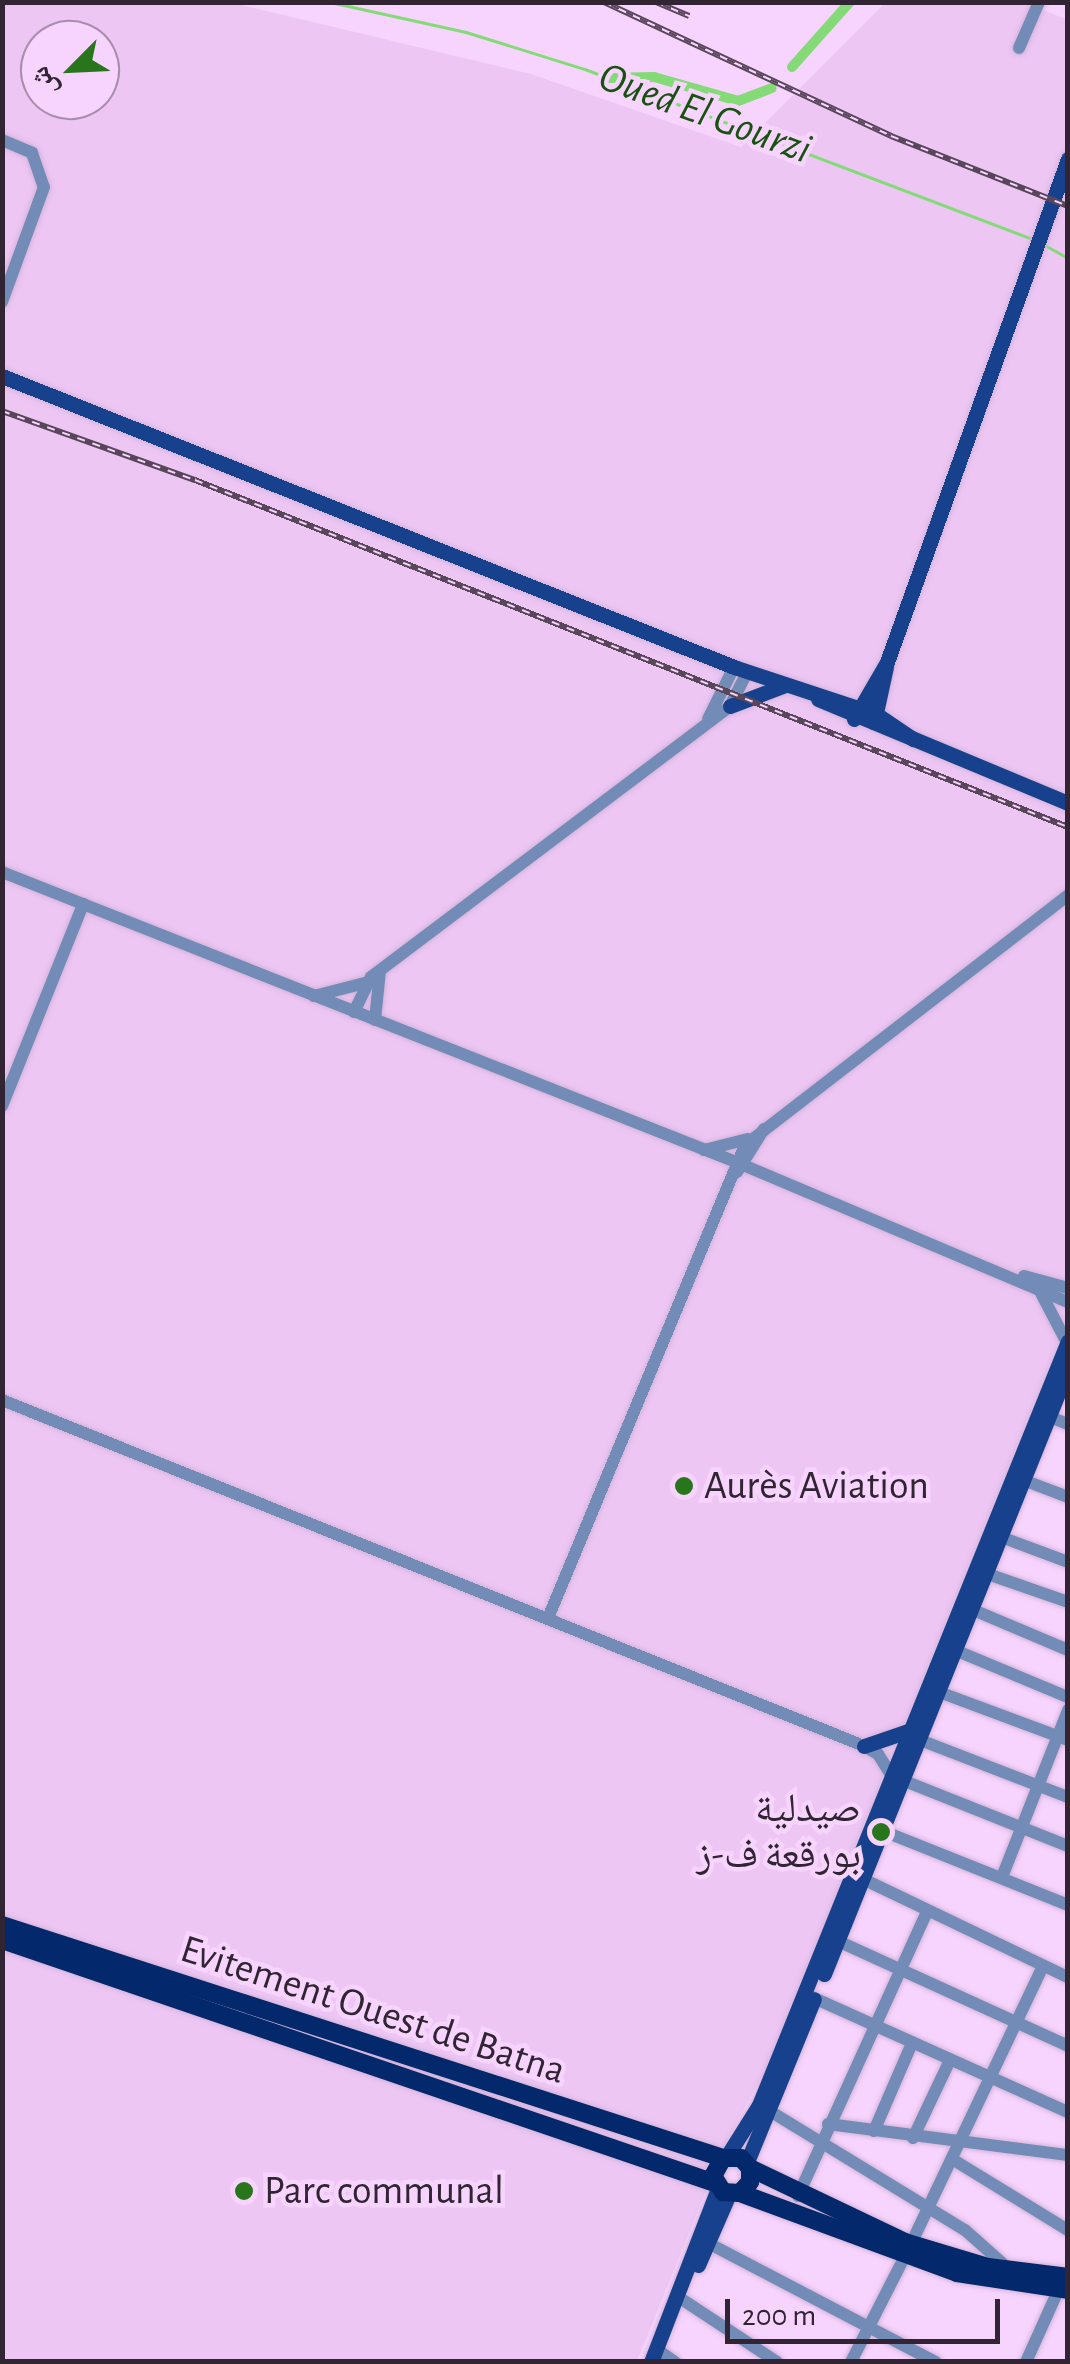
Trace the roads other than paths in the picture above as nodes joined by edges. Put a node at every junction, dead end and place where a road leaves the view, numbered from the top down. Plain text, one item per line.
1 (1038, 2) edge
2 (1020, 48) dead end
3 (2, 140) edge
4 (1068, 158) edge
5 (2, 302) edge
6 (2, 376) edge
7 (741, 670) junction
8 (879, 682) junction
9 (783, 686) junction
10 (819, 696) junction
11 (730, 706) junction
12 (857, 713) junction
13 (708, 719) junction
14 (874, 720) junction
15 (900, 726) junction
16 (913, 739) junction
17 (1068, 802) edge
18 (2, 872) edge
19 (1068, 895) edge
20 (82, 904) junction
21 (380, 971) junction
22 (365, 983) junction
23 (314, 996) junction
24 (354, 1012) junction
25 (375, 1020) junction
26 (2, 1106) edge
27 (764, 1128) junction
28 (750, 1138) junction
29 (704, 1150) junction
30 (738, 1168) junction
31 (1002, 1271) junction
32 (1035, 1287) junction
33 (1068, 1288) edge
34 (1068, 1302) edge
35 (1067, 1342) edge
36 (1065, 1371) edge
37 (2, 1400) edge
38 (1045, 1415) junction
39 (1067, 1425) edge
40 (1019, 1479) junction
41 (1068, 1497) edge
42 (1001, 1536) junction
43 (1068, 1562) edge
44 (981, 1571) junction
45 (1068, 1602) edge
46 (971, 1609) junction
47 (548, 1618) junction
48 (950, 1648) junction
49 (1068, 1650) edge
50 (939, 1692) junction
51 (1068, 1697) edge
52 (1068, 1710) edge
53 (916, 1735) junction
54 (1062, 1738) edge
55 (904, 1748) junction
56 (871, 1750) junction
57 (898, 1778) junction
58 (1039, 1786) junction
59 (1068, 1796) edge
60 (1021, 1827) junction
61 (883, 1831) junction
62 (1068, 1846) edge
63 (1002, 1877) junction
64 (863, 1879) junction
65 (1068, 1905) edge
66 (926, 1911) junction
67 (2, 1925) edge
68 (833, 1938) junction
69 (2, 1940) edge
70 (1043, 1966) junction
71 (900, 1971) junction
72 (1068, 1977) edge
73 (809, 1996) junction
74 (1016, 2023) junction
75 (875, 2027) junction
76 (912, 2043) junction
77 (1068, 2046) edge
78 (355, 2048) junction
79 (950, 2060) junction
80 (990, 2078) junction
81 (765, 2108) junction
82 (1068, 2112) edge
83 (828, 2124) junction
84 (874, 2131) junction
85 (821, 2138) junction
86 (913, 2138) junction
87 (960, 2142) junction
88 (1068, 2156) edge
89 (725, 2157) junction
90 (952, 2159) junction
91 (749, 2165) junction
92 (726, 2189) junction
93 (798, 2196) junction
94 (928, 2206) junction
95 (1068, 2230) edge
96 (708, 2243) junction
97 (908, 2250) junction
98 (1011, 2271) junction
99 (1065, 2281) edge
100 (682, 2300) junction
101 (870, 2324) junction
102 (662, 2359) edge
103 (777, 2362) edge
104 (850, 2362) edge
105 (936, 2362) edge
106 (1026, 2362) edge

1 - 2 street
3 - 5 street
4 - 8 main road
6 - 7 main road
7 - 9 main road
7 - 11 street
7 - 13 street
8 - 10 main road
8 - 12 main road
8 - 14 main road
8 - 15 main road
9 - 10 main road
9 - 11 main road
10 - 12 main road
11 - 13 street
12 - 14 main road
13 - 21 street
14 - 15 main road
14 - 16 main road
15 - 16 main road
16 - 17 main road
18 - 20 street
19 - 27 street
20 - 23 street
20 - 26 street
21 - 22 street
21 - 25 street
22 - 23 street
22 - 24 street
23 - 24 street
24 - 25 street
25 - 29 street
27 - 28 street
27 - 30 street
28 - 29 street
28 - 30 street
29 - 30 street
30 - 31 street
30 - 47 street
31 - 32 street
31 - 33 street
32 - 34 street
32 - 35 street
35 - 36 main road
36 - 38 main road
37 - 47 street
38 - 39 street
38 - 40 main road
40 - 41 street
40 - 42 main road
40 - 44 main road
42 - 43 street
42 - 44 main road
44 - 45 street
44 - 46 main road
44 - 48 main road
46 - 48 main road
46 - 49 street
47 - 56 street
48 - 50 main road
48 - 51 street
48 - 53 main road
50 - 53 main road
50 - 54 street
52 - 54 street
53 - 55 main road
53 - 56 main road
53 - 57 main road
53 - 58 street
54 - 58 street
55 - 56 street
55 - 57 main road
56 - 57 street
57 - 60 street
57 - 61 main road
57 - 68 main road
58 - 59 street
58 - 60 street
60 - 62 street
60 - 63 street
61 - 63 street
61 - 64 main road
63 - 65 street
64 - 66 street
64 - 68 main road
66 - 70 street
66 - 71 street
67 - 78 highway, Evitement Ouest de Batna
68 - 71 street
68 - 73 main road
69 - 78 highway, Evitement Ouest de Batna
70 - 72 street
70 - 74 street
71 - 74 street
71 - 75 street
73 - 75 street
73 - 81 main road
74 - 77 street
74 - 80 street
75 - 76 street
75 - 83 street
76 - 79 street
76 - 84 street
78 - 89 highway, Evitement Ouest de Batna
78 - 92 highway, Evitement Ouest de Batna
79 - 80 street
79 - 86 street
80 - 82 street
80 - 87 street
81 - 85 street
81 - 89 main road
81 - 91 main road
83 - 84 street
83 - 85 street
84 - 86 street
85 - 93 street
85 - 94 street
86 - 87 street
87 - 88 street
87 - 90 street
89 - 91 highway, Evitement Ouest de Batna
89 - 92 highway
90 - 94 street
90 - 95 street
91 - 92 highway
91 - 93 highway, Evitement Ouest de Batna
92 - 96 main road
92 - 97 highway, Evitement Ouest de Batna
92 - 102 main road
93 - 97 highway, Evitement Ouest de Batna
94 - 97 street
94 - 98 street
96 - 100 main road
96 - 101 street
97 - 98 highway, Evitement Ouest de Batna
97 - 99 highway, Evitement Ouest de Batna
97 - 101 street
98 - 99 highway, Evitement Ouest de Batna
99 - 106 street
100 - 102 main road
100 - 103 street
101 - 104 street
101 - 105 street

